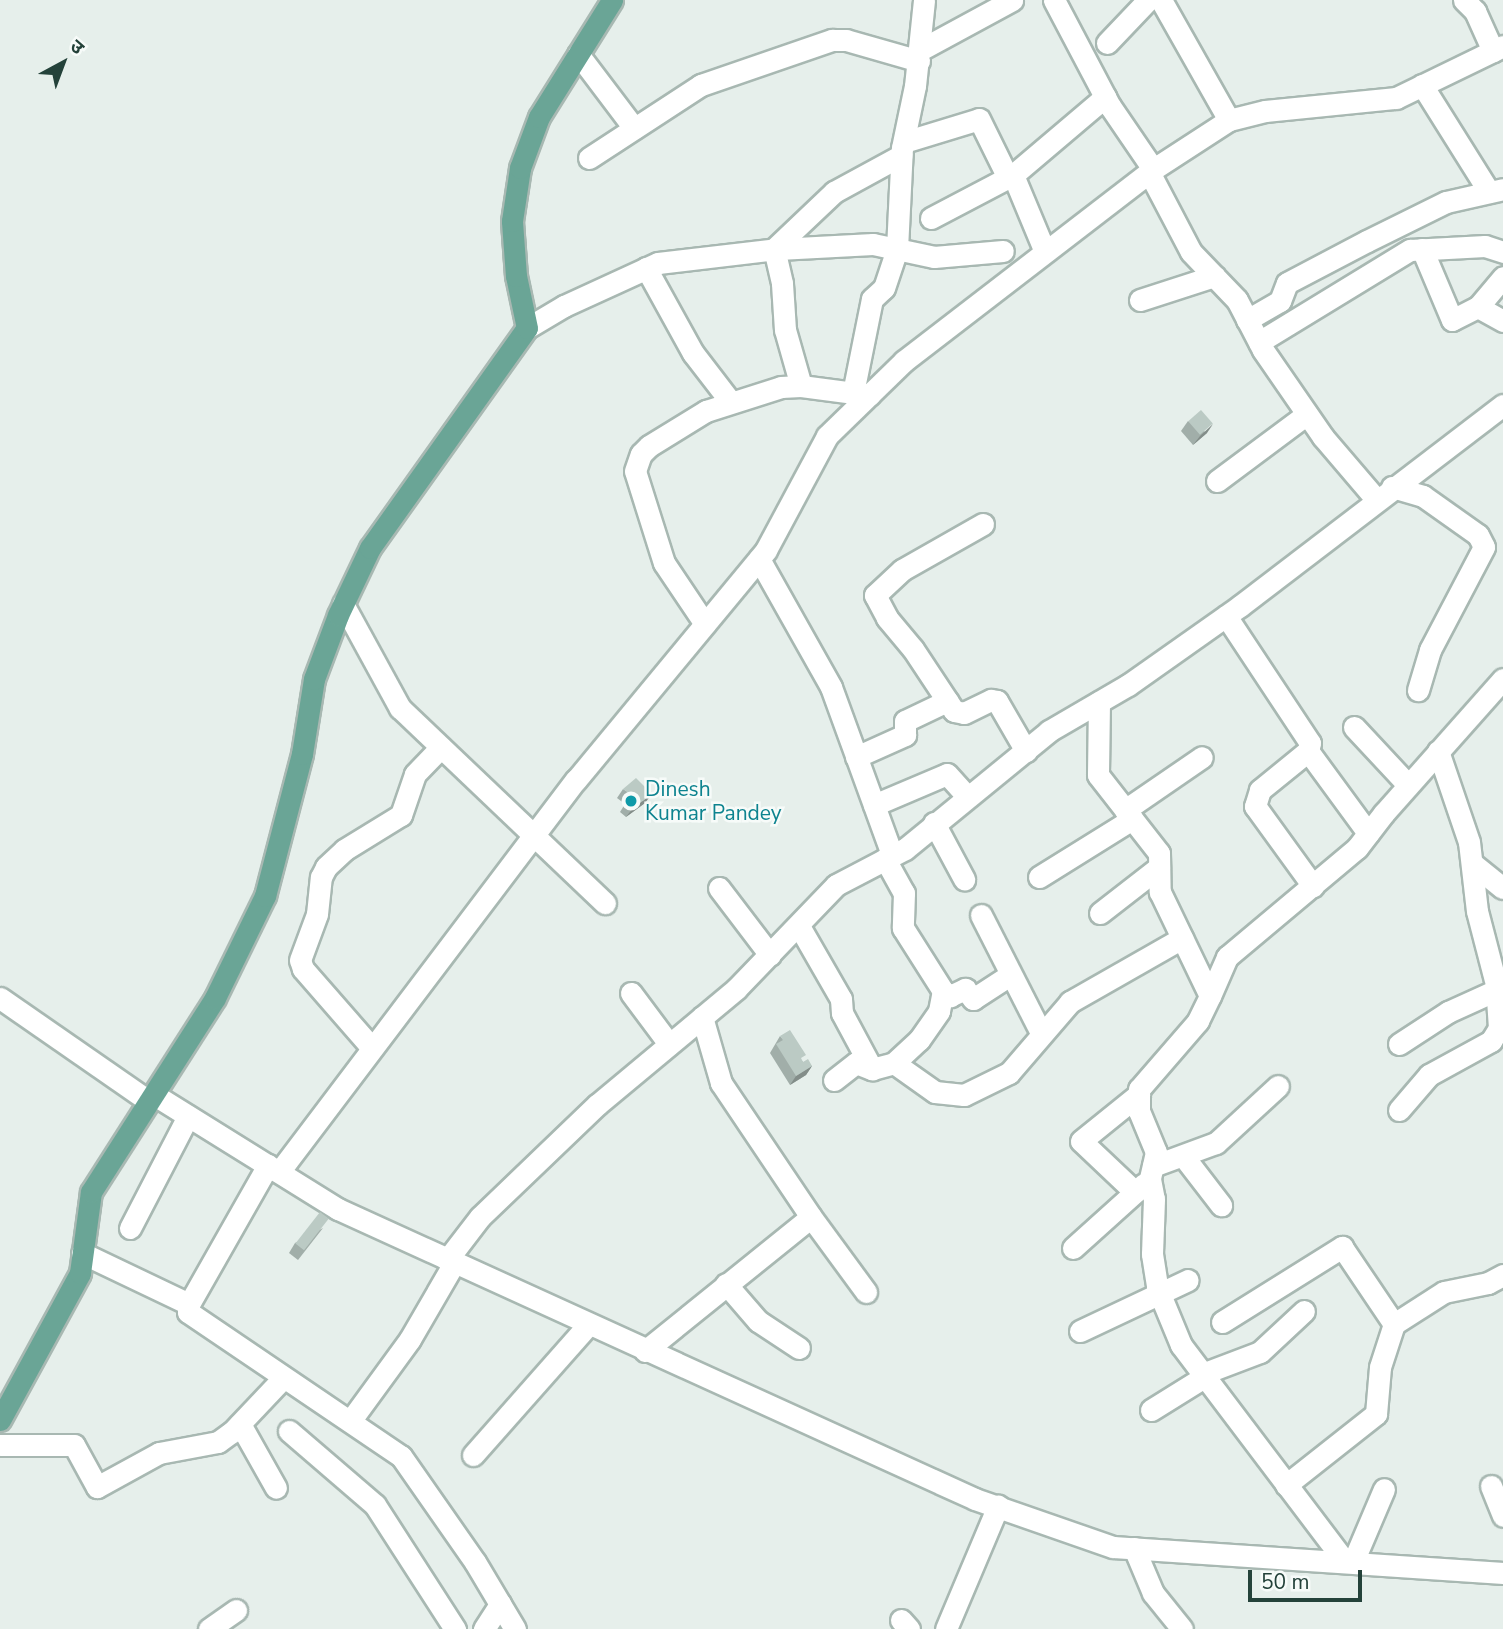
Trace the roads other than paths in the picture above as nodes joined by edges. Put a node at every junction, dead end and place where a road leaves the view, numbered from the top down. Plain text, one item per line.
1 (612, 0) edge
2 (925, 0) edge
3 (1012, 0) edge
4 (1054, 0) edge
5 (1148, 0) edge
6 (1161, 0) edge
7 (1464, 0) edge
8 (1107, 43) dead end
9 (1498, 48) edge
10 (578, 54) junction
11 (919, 55) junction
12 (1422, 85) junction
13 (1105, 97) junction
14 (1229, 120) junction
15 (634, 128) junction
16 (903, 149) junction
17 (589, 158) dead end
18 (1151, 170) junction
19 (1011, 177) junction
20 (1496, 190) edge
21 (931, 218) dead end
22 (774, 249) junction
23 (897, 249) junction
24 (1422, 249) junction
25 (1003, 251) dead end
26 (1045, 252) junction
27 (1503, 253) edge
28 (646, 268) junction
29 (1214, 276) junction
30 (1503, 277) edge
31 (1140, 300) dead end
32 (1478, 307) junction
33 (1247, 320) junction
34 (1503, 321) edge
35 (527, 328) junction
36 (1259, 342) junction
37 (801, 386) junction
38 (861, 394) junction
39 (730, 401) junction
40 (1503, 405) edge
41 (1307, 414) junction
42 (1217, 481) dead end
43 (1384, 493) junction
44 (983, 524) dead end
45 (759, 559) junction
46 (343, 604) junction
47 (1226, 615) junction
48 (705, 624) junction
49 (1503, 679) edge
50 (1418, 690) dead end
51 (947, 701) junction
52 (1099, 702) junction
53 (1354, 727) dead end
54 (441, 747) junction
55 (1026, 751) junction
56 (1308, 751) junction
57 (1438, 751) junction
58 (856, 757) junction
59 (1202, 757) dead end
60 (1408, 785) junction
61 (968, 797) junction
62 (874, 805) junction
63 (1128, 814) junction
64 (934, 823) junction
65 (1368, 833) junction
66 (533, 836) junction
67 (888, 857) junction
68 (1473, 864) junction
69 (1159, 867) junction
70 (1039, 877) dead end
71 (964, 878) dead end
72 (1313, 886) junction
73 (719, 888) dead end
74 (1503, 888) edge
75 (605, 903) dead end
76 (1100, 913) dead end
77 (981, 915) dead end
78 (799, 926) junction
79 (1182, 938) junction
80 (769, 956) junction
81 (1010, 975) junction
82 (1500, 989) edge
83 (943, 991) junction
84 (631, 993) dead end
85 (1210, 996) junction
86 (0, 998) edge
87 (702, 1017) junction
88 (1041, 1033) junction
89 (1500, 1041) edge
90 (669, 1044) junction
91 (1399, 1044) dead end
92 (372, 1048) junction
93 (894, 1063) junction
94 (872, 1069) junction
95 (834, 1080) dead end
96 (1278, 1086) dead end
97 (1139, 1094) junction
98 (151, 1097) junction
99 (1399, 1110) dead end
100 (188, 1116) junction
101 (1184, 1157) junction
102 (273, 1169) junction
103 (1146, 1179) junction
104 (1221, 1205) dead end
105 (811, 1217) junction
106 (130, 1228) dead end
107 (1073, 1248) dead end
108 (82, 1254) junction
109 (450, 1261) junction
110 (1188, 1280) dead end
111 (1500, 1282) edge
112 (726, 1284) junction
113 (866, 1292) dead end
114 (1160, 1295) junction
115 (189, 1304) junction
116 (1304, 1311) dead end
117 (1222, 1322) dead end
118 (1394, 1324) junction
119 (588, 1325) junction
120 (1080, 1331) dead end
121 (799, 1348) dead end
122 (645, 1351) junction
123 (1203, 1375) junction
124 (283, 1378) junction
125 (1151, 1410) dead end
126 (0, 1420) edge
127 (351, 1420) junction
128 (240, 1424) junction
129 (289, 1431) dead end
130 (0, 1445) edge
131 (472, 1455) dead end
132 (1286, 1485) junction
133 (1492, 1486) dead end
134 (276, 1488) dead end
135 (1384, 1489) dead end
136 (998, 1507) junction
137 (1503, 1516) edge
138 (1134, 1548) junction
139 (1349, 1562) junction
140 (1503, 1573) edge
141 (500, 1604) junction
142 (236, 1610) dead end
143 (209, 1629) edge
144 (455, 1629) edge
145 (484, 1629) edge
146 (515, 1629) edge
147 (946, 1629) edge
148 (1182, 1629) edge

1 - 10 main road
2 - 11 street
3 - 11 street
4 - 13 street
5 - 8 street
6 - 14 street
7 - 9 street
9 - 12 street
10 - 15 street
10 - 35 main road
11 - 15 street
11 - 16 street
12 - 14 street
12 - 20 street
13 - 18 street
13 - 19 street
14 - 18 street
15 - 17 street
16 - 19 street
16 - 22 street
16 - 23 street
18 - 26 street
18 - 29 street
19 - 21 street
19 - 26 street
20 - 33 street
22 - 23 street
22 - 28 street
22 - 37 street
23 - 25 street
23 - 38 street
24 - 27 street
24 - 32 street
24 - 36 street
26 - 38 street
28 - 35 street
28 - 39 street
29 - 31 street
29 - 33 street
30 - 32 street
32 - 34 street
33 - 36 street
35 - 46 main road
36 - 41 street
37 - 38 street
37 - 39 street
38 - 45 street
39 - 48 street
40 - 43 street
41 - 42 street
41 - 43 street
43 - 47 street
43 - 50 street
44 - 51 street
45 - 48 street
45 - 58 street
46 - 54 street
46 - 98 main road
47 - 52 street
47 - 56 street
48 - 66 street
49 - 57 street
51 - 55 street
51 - 58 street
52 - 55 street
52 - 63 street
53 - 60 street
54 - 66 street
54 - 92 street
55 - 61 street
56 - 65 street
56 - 72 street
57 - 60 street
57 - 68 street
58 - 62 street
59 - 63 street
60 - 65 street
61 - 62 street
61 - 64 street
62 - 67 street
63 - 69 street
63 - 70 street
64 - 67 street
64 - 71 street
65 - 72 street
66 - 75 street
66 - 92 street
67 - 78 street
67 - 83 street
68 - 74 street
68 - 82 street
69 - 76 street
69 - 79 street
72 - 85 street
73 - 80 street
77 - 81 street
78 - 80 street
78 - 94 street
79 - 85 street
79 - 88 street
80 - 87 street
81 - 83 street
81 - 88 street
82 - 89 street
82 - 91 street
83 - 93 street
84 - 90 street
85 - 97 street
86 - 98 street
87 - 90 street
87 - 105 street
88 - 93 street
89 - 99 street
90 - 109 street
92 - 102 street
93 - 94 street
94 - 95 street
96 - 101 street
97 - 103 street
97 - 103 street
98 - 100 street
98 - 108 main road
100 - 102 street
100 - 106 street
101 - 103 street
101 - 104 street
102 - 109 street
102 - 115 street
103 - 107 street
103 - 114 street
105 - 112 street
105 - 113 street
108 - 115 street
108 - 126 main road
109 - 119 street
109 - 127 street
110 - 114 street
111 - 118 street
112 - 121 street
112 - 122 street
114 - 120 street
114 - 123 street
115 - 124 street
116 - 123 street
117 - 118 street
118 - 132 street
119 - 122 street
119 - 131 street
122 - 136 street
123 - 125 street
123 - 132 street
124 - 127 street
124 - 128 street
127 - 141 street
128 - 130 street
128 - 134 street
129 - 144 street
132 - 139 street
133 - 137 street
135 - 139 street
136 - 138 street
136 - 147 street
138 - 139 street
138 - 148 street
139 - 140 street
141 - 145 street
141 - 146 street
142 - 143 street

